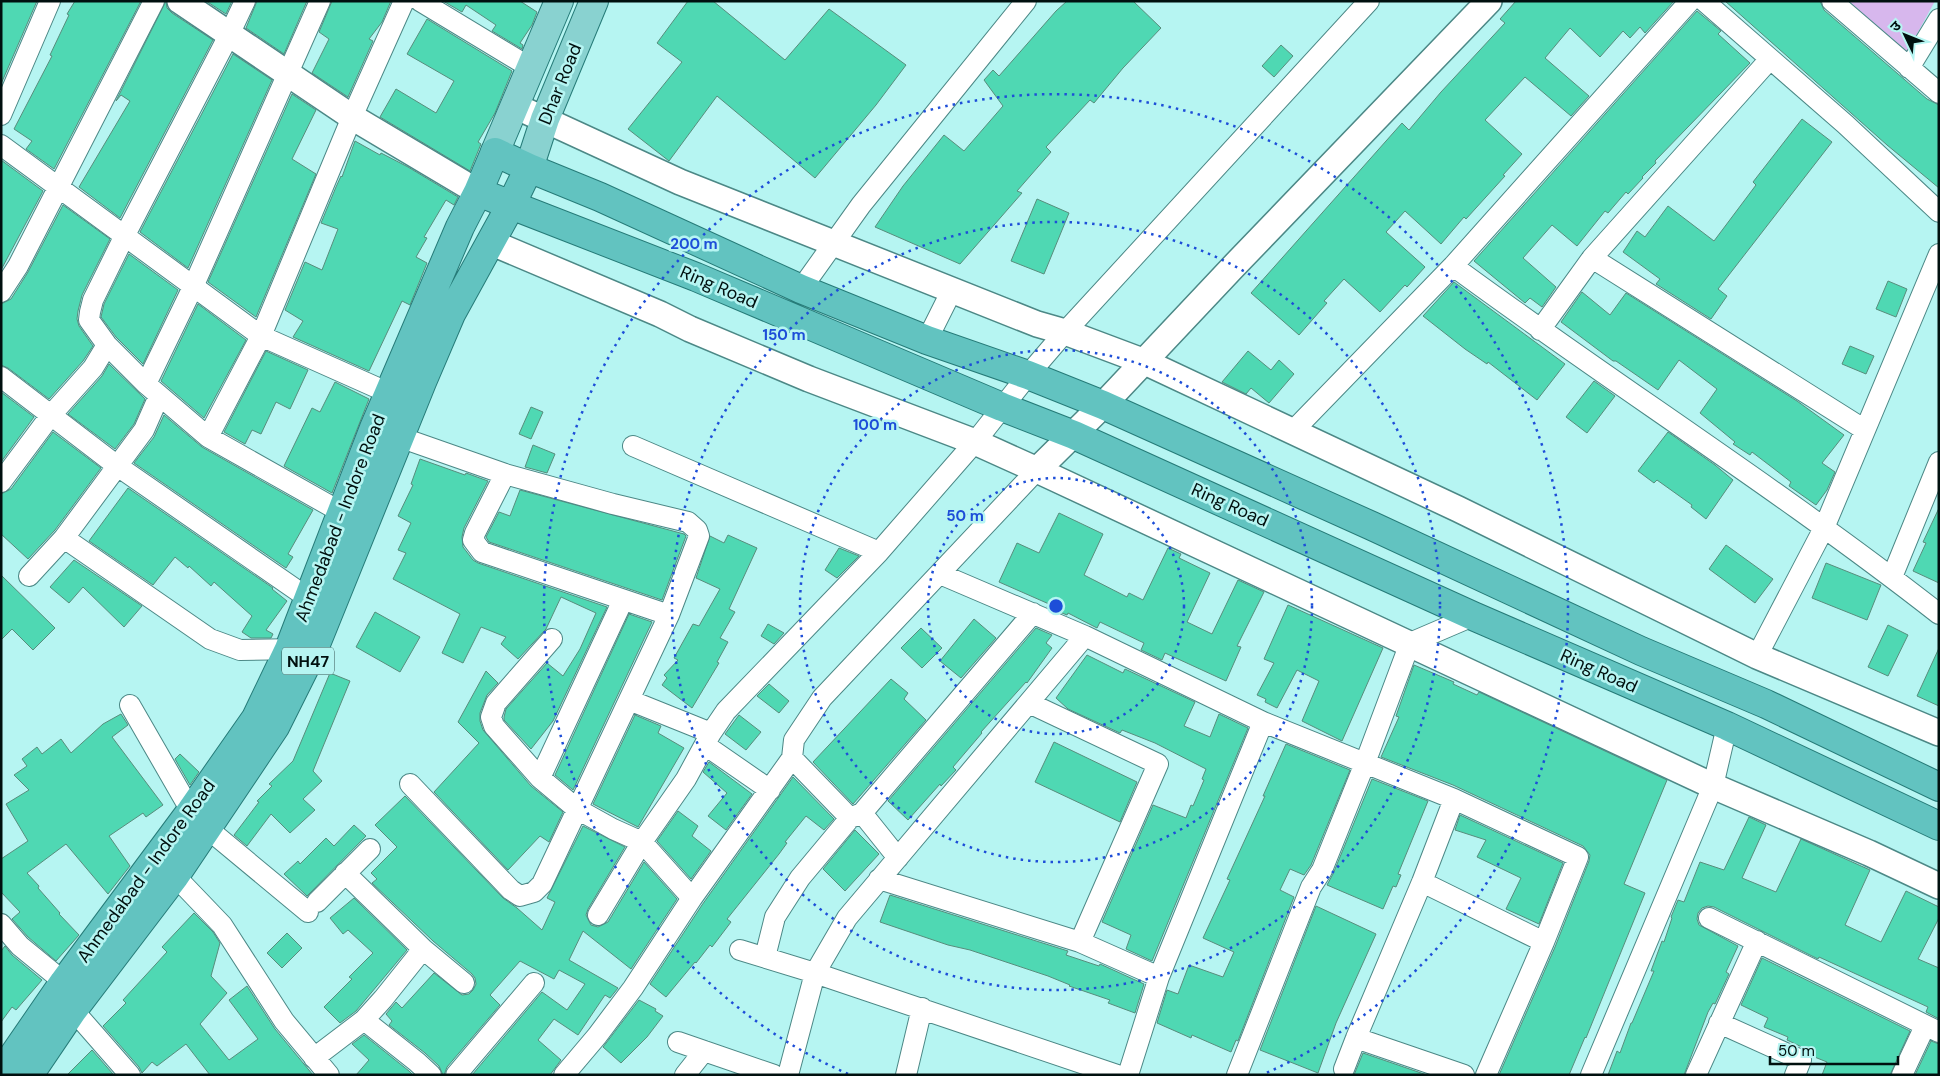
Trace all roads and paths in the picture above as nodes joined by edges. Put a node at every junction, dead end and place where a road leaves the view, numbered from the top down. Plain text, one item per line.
1 (50, 1) edge
2 (154, 1) edge
3 (180, 1) edge
4 (245, 1) edge
5 (320, 1) edge
6 (404, 1) edge
7 (420, 1) edge
8 (559, 1) edge
9 (594, 1) edge
10 (1026, 1) edge
11 (1369, 1) edge
12 (1490, 1) edge
13 (1690, 1) edge
14 (1704, 1) edge
15 (1832, 1) edge
16 (1939, 19) edge
17 (229, 35) junction
18 (1770, 59) junction
19 (531, 68) junction
20 (1909, 68) junction
21 (288, 73) junction
22 (1939, 93) edge
23 (515, 106) junction
24 (1, 115) edge
25 (352, 117) junction
26 (545, 119) junction
27 (1, 145) edge
28 (494, 152) junction
29 (529, 168) junction
30 (57, 187) junction
31 (478, 192) junction
32 (511, 205) junction
33 (1939, 212) edge
34 (125, 236) junction
35 (490, 242) junction
36 (834, 242) junction
37 (1939, 254) edge
38 (1592, 258) junction
39 (1453, 266) junction
40 (193, 287) junction
41 (801, 289) junction
42 (952, 290) junction
43 (1, 292) edge
44 (1540, 330) junction
45 (1065, 332) junction
46 (261, 336) junction
47 (927, 340) junction
48 (107, 345) junction
49 (1145, 362) junction
50 (1028, 375) junction
51 (1, 376) edge
52 (153, 390) junction
53 (389, 393) junction
54 (1103, 405) junction
55 (1002, 407) junction
56 (51, 415) junction
57 (374, 428) junction
58 (1865, 430) junction
59 (1292, 432) junction
60 (1074, 435) junction
61 (208, 437) junction
62 (400, 438) junction
63 (975, 442) junction
64 (633, 446) dead end
65 (1939, 462) edge
66 (116, 464) junction
67 (1037, 470) junction
68 (505, 474) junction
69 (1, 482) edge
70 (341, 512) junction
71 (1824, 528) junction
72 (64, 538) junction
73 (879, 552) junction
74 (940, 574) junction
75 (29, 576) dead end
76 (1892, 577) junction
77 (308, 598) junction
78 (623, 600) junction
79 (1033, 613) junction
80 (1939, 614) edge
81 (669, 615) junction
82 (1473, 616) junction
83 (1086, 636) junction
84 (552, 639) dead end
85 (1410, 643) junction
86 (301, 649) junction
87 (1757, 656) junction
88 (629, 700) junction
89 (1029, 703) junction
90 (130, 705) dead end
91 (1263, 722) junction
92 (1727, 726) junction
93 (1939, 733) edge
94 (708, 739) junction
95 (792, 758) junction
96 (1365, 763) junction
97 (540, 778) junction
98 (410, 784) dead end
99 (1713, 786) junction
100 (1939, 786) edge
101 (770, 790) junction
102 (1454, 799) junction
103 (577, 809) junction
104 (856, 816) junction
105 (200, 820) junction
106 (1939, 826) edge
107 (642, 842) junction
108 (370, 849) dead end
109 (898, 858) junction
110 (345, 873) junction
111 (175, 876) junction
112 (879, 879) junction
113 (1422, 882) junction
114 (1939, 886) edge
115 (692, 898) junction
116 (598, 915) dead end
117 (1709, 918) dead end
118 (1, 924) edge
119 (1757, 941) junction
120 (1080, 942) junction
121 (1544, 942) junction
122 (423, 949) junction
123 (740, 950) dead end
124 (765, 958) junction
125 (815, 973) junction
126 (1159, 977) junction
127 (64, 982) junction
128 (464, 982) dead end
129 (534, 983) dead end
130 (922, 1008) junction
131 (73, 1010) junction
132 (364, 1020) junction
133 (1719, 1022) junction
134 (1932, 1029) edge
135 (1356, 1038) junction
136 (678, 1042) dead end
137 (704, 1051) junction
138 (314, 1058) junction
139 (11, 1068) edge
140 (1344, 1069) dead end
141 (130, 1075) edge
142 (329, 1075) edge
143 (430, 1075) edge
144 (456, 1075) edge
145 (564, 1075) edge
146 (685, 1075) edge
147 (774, 1075) edge
148 (788, 1075) edge
149 (906, 1075) edge
150 (1117, 1075) edge
151 (1128, 1075) edge
152 (1237, 1075) edge
153 (1464, 1075) edge
154 (1486, 1075) edge
155 (1591, 1075) edge
156 (1696, 1075) edge
157 (1795, 1075) edge
158 (1902, 1075) edge

1 - 24 street
2 - 30 street
3 - 17 street
4 - 17 street
5 - 21 street
6 - 25 street
7 - 19 street
8 - 19 main road, Dhar Road
9 - 26 main road, Dhar Road
10 - 36 street
11 - 45 street
12 - 49 street
13 - 39 street
14 - 18 street
15 - 20 street
16 - 20 street
17 - 21 street
17 - 34 street
18 - 33 street
18 - 38 street
19 - 23 main road, Dhar Road
20 - 22 street
21 - 25 street
21 - 40 street
23 - 26 street
23 - 28 main road, Dhar Road
25 - 31 street
25 - 46 street
26 - 29 main road, Dhar Road
26 - 36 street
27 - 30 street
28 - 29 highway, Ring Road
28 - 31 highway, Ahmedabad - Indore Road
29 - 32 highway, Ahmedabad - Indore Road
29 - 41 highway, Ring Road
30 - 34 street
30 - 43 street
31 - 32 highway, Ring Road
31 - 53 highway, Ahmedabad - Indore Road / NH47
32 - 35 highway, Ahmedabad - Indore Road / NH47
32 - 55 highway, Ring Road
34 - 40 street
34 - 48 street
35 - 62 highway, Ahmedabad - Indore Road / NH47
35 - 63 street
36 - 41 street
36 - 42 street
37 - 58 street
38 - 44 street
38 - 58 street
39 - 44 street
39 - 59 street
40 - 46 street
40 - 52 street
41 - 47 highway, Ring Road
42 - 45 street
42 - 47 street
44 - 71 street
45 - 49 street
45 - 50 street
46 - 53 street
46 - 61 street
47 - 50 highway, Ring Road
48 - 52 street
48 - 56 street
49 - 54 street
49 - 59 street
50 - 54 highway, Ring Road
50 - 55 street
51 - 56 street
52 - 61 street
52 - 66 street
53 - 57 highway, Ahmedabad - Indore Road / NH47
54 - 60 street
54 - 100 highway, Ring Road
55 - 60 highway, Ring Road
55 - 63 street
56 - 66 street
56 - 69 street
57 - 62 street
57 - 70 highway, Ahmedabad - Indore Road / NH47
58 - 71 street
59 - 87 street
60 - 67 street
60 - 82 highway, Ring Road
61 - 70 street
62 - 68 street
62 - 86 highway, Ahmedabad - Indore Road / NH47
63 - 67 street
63 - 73 street
64 - 73 street
65 - 76 street
66 - 72 street
66 - 77 street
67 - 74 street
67 - 85 street
68 - 78 street
68 - 81 street
70 - 77 highway, Ahmedabad - Indore Road / NH47
71 - 76 street
71 - 87 street
72 - 75 street
72 - 86 street
73 - 94 street
74 - 79 street
74 - 95 street
76 - 80 street
77 - 86 highway, Ahmedabad - Indore Road / NH47
78 - 81 street
78 - 97 street
79 - 83 street
79 - 104 street
81 - 88 street
82 - 85 street
82 - 92 highway, Ring Road
83 - 89 street
83 - 91 street
84 - 97 street
85 - 96 street
85 - 99 street
86 - 105 highway, Ahmedabad - Indore Road / NH47
87 - 93 street
88 - 94 street
88 - 103 street
89 - 109 street
89 - 120 street
90 - 105 street
91 - 96 street
91 - 126 street
92 - 99 street
92 - 106 highway, Ring Road
94 - 101 street
94 - 107 street
95 - 101 street
95 - 104 street
96 - 102 street
96 - 152 street
97 - 103 street
98 - 103 street
99 - 114 street
99 - 155 street
101 - 115 street
102 - 113 street
102 - 121 street
103 - 107 street
104 - 109 street
104 - 124 street
105 - 110 street
105 - 111 highway, Ahmedabad - Indore Road / NH47
105 - 127 highway, Ahmedabad - Indore Road / NH47
107 - 115 street
107 - 116 street
108 - 110 street
109 - 112 street
110 - 122 street
111 - 131 highway, Ahmedabad - Indore Road / NH47
111 - 138 street
112 - 120 street
112 - 125 street
113 - 121 street
113 - 135 street
115 - 145 street
117 - 119 street
118 - 127 street
119 - 133 street
119 - 134 street
120 - 126 street
121 - 154 street
122 - 128 street
122 - 132 street
123 - 124 street
124 - 125 street
125 - 130 street
125 - 148 street
126 - 151 street
127 - 139 highway, Ahmedabad - Indore Road / NH47
129 - 144 street
130 - 149 street
130 - 150 street
131 - 139 highway, Ahmedabad - Indore Road / NH47
131 - 141 street
132 - 138 street
132 - 143 street
133 - 156 street
133 - 157 street
134 - 158 street
135 - 140 street
135 - 153 street
136 - 137 street
137 - 146 street
137 - 147 street
138 - 142 street

